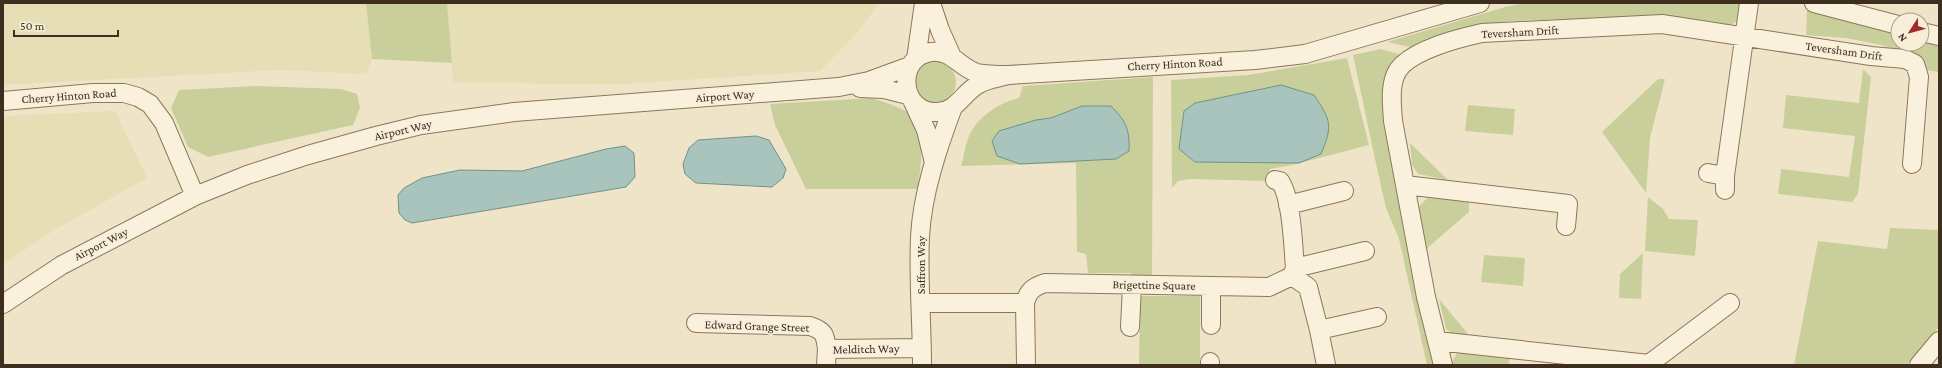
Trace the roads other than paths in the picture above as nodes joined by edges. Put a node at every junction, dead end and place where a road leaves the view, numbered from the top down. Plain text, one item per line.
1 (924, 3) edge
2 (931, 3) edge
3 (1480, 3) edge
4 (1749, 3) edge
5 (1814, 3) edge
6 (1890, 23) edge
7 (1744, 38) junction
8 (955, 58) junction
9 (913, 62) junction
10 (1008, 76) junction
11 (840, 87) junction
12 (911, 99) junction
13 (3, 101) edge
14 (954, 106) junction
15 (1912, 164) dead end
16 (935, 166) junction
17 (1276, 180) dead end
18 (1719, 180) dead end
19 (1405, 185) junction
20 (1344, 191) dead end
21 (195, 196) junction
22 (1288, 205) junction
23 (1566, 226) dead end
24 (1365, 251) dead end
25 (1294, 272) junction
26 (1132, 285) junction
27 (1211, 286) junction
28 (921, 303) junction
29 (1025, 303) junction
30 (1730, 303) dead end
31 (3, 304) edge
32 (1377, 317) dead end
33 (696, 323) dead end
34 (1211, 325) dead end
35 (1130, 327) dead end
36 (1319, 330) junction
37 (1437, 341) junction
38 (1939, 341) edge
39 (922, 356) edge
40 (826, 357) edge
41 (1026, 365) edge
42 (1326, 365) edge
43 (1443, 365) edge
44 (1919, 365) edge

1 - 9 street
2 - 8 street
3 - 10 street, Cherry Hinton Road
4 - 7 street
5 - 6 street
7 - 15 street, Teversham Drift
7 - 18 street
7 - 19 street, Teversham Drift
8 - 9 street
8 - 10 street
8 - 14 street
9 - 11 street, Airport Way
9 - 12 street
10 - 14 street
11 - 12 street, Airport Way
11 - 21 street, Airport Way
12 - 14 street
12 - 16 street
13 - 21 street, Cherry Hinton Road
14 - 16 street, Saffron Way
16 - 28 street, Saffron Way
17 - 22 street
19 - 23 street
19 - 37 street, Teversham Drift
20 - 22 street
21 - 31 street, Airport Way
22 - 25 street
24 - 25 street, Brigettine Square
25 - 27 street, Brigettine Square
25 - 36 street
26 - 27 street, Brigettine Square
26 - 29 street, Brigettine Square
26 - 35 street
27 - 34 street
28 - 29 street
28 - 39 street, Saffron Way
29 - 41 street
30 - 37 street
32 - 36 street
33 - 40 street, Edward Grange Street
36 - 42 street
37 - 43 street, Teversham Drift
38 - 44 street
39 - 40 street, Melditch Way

